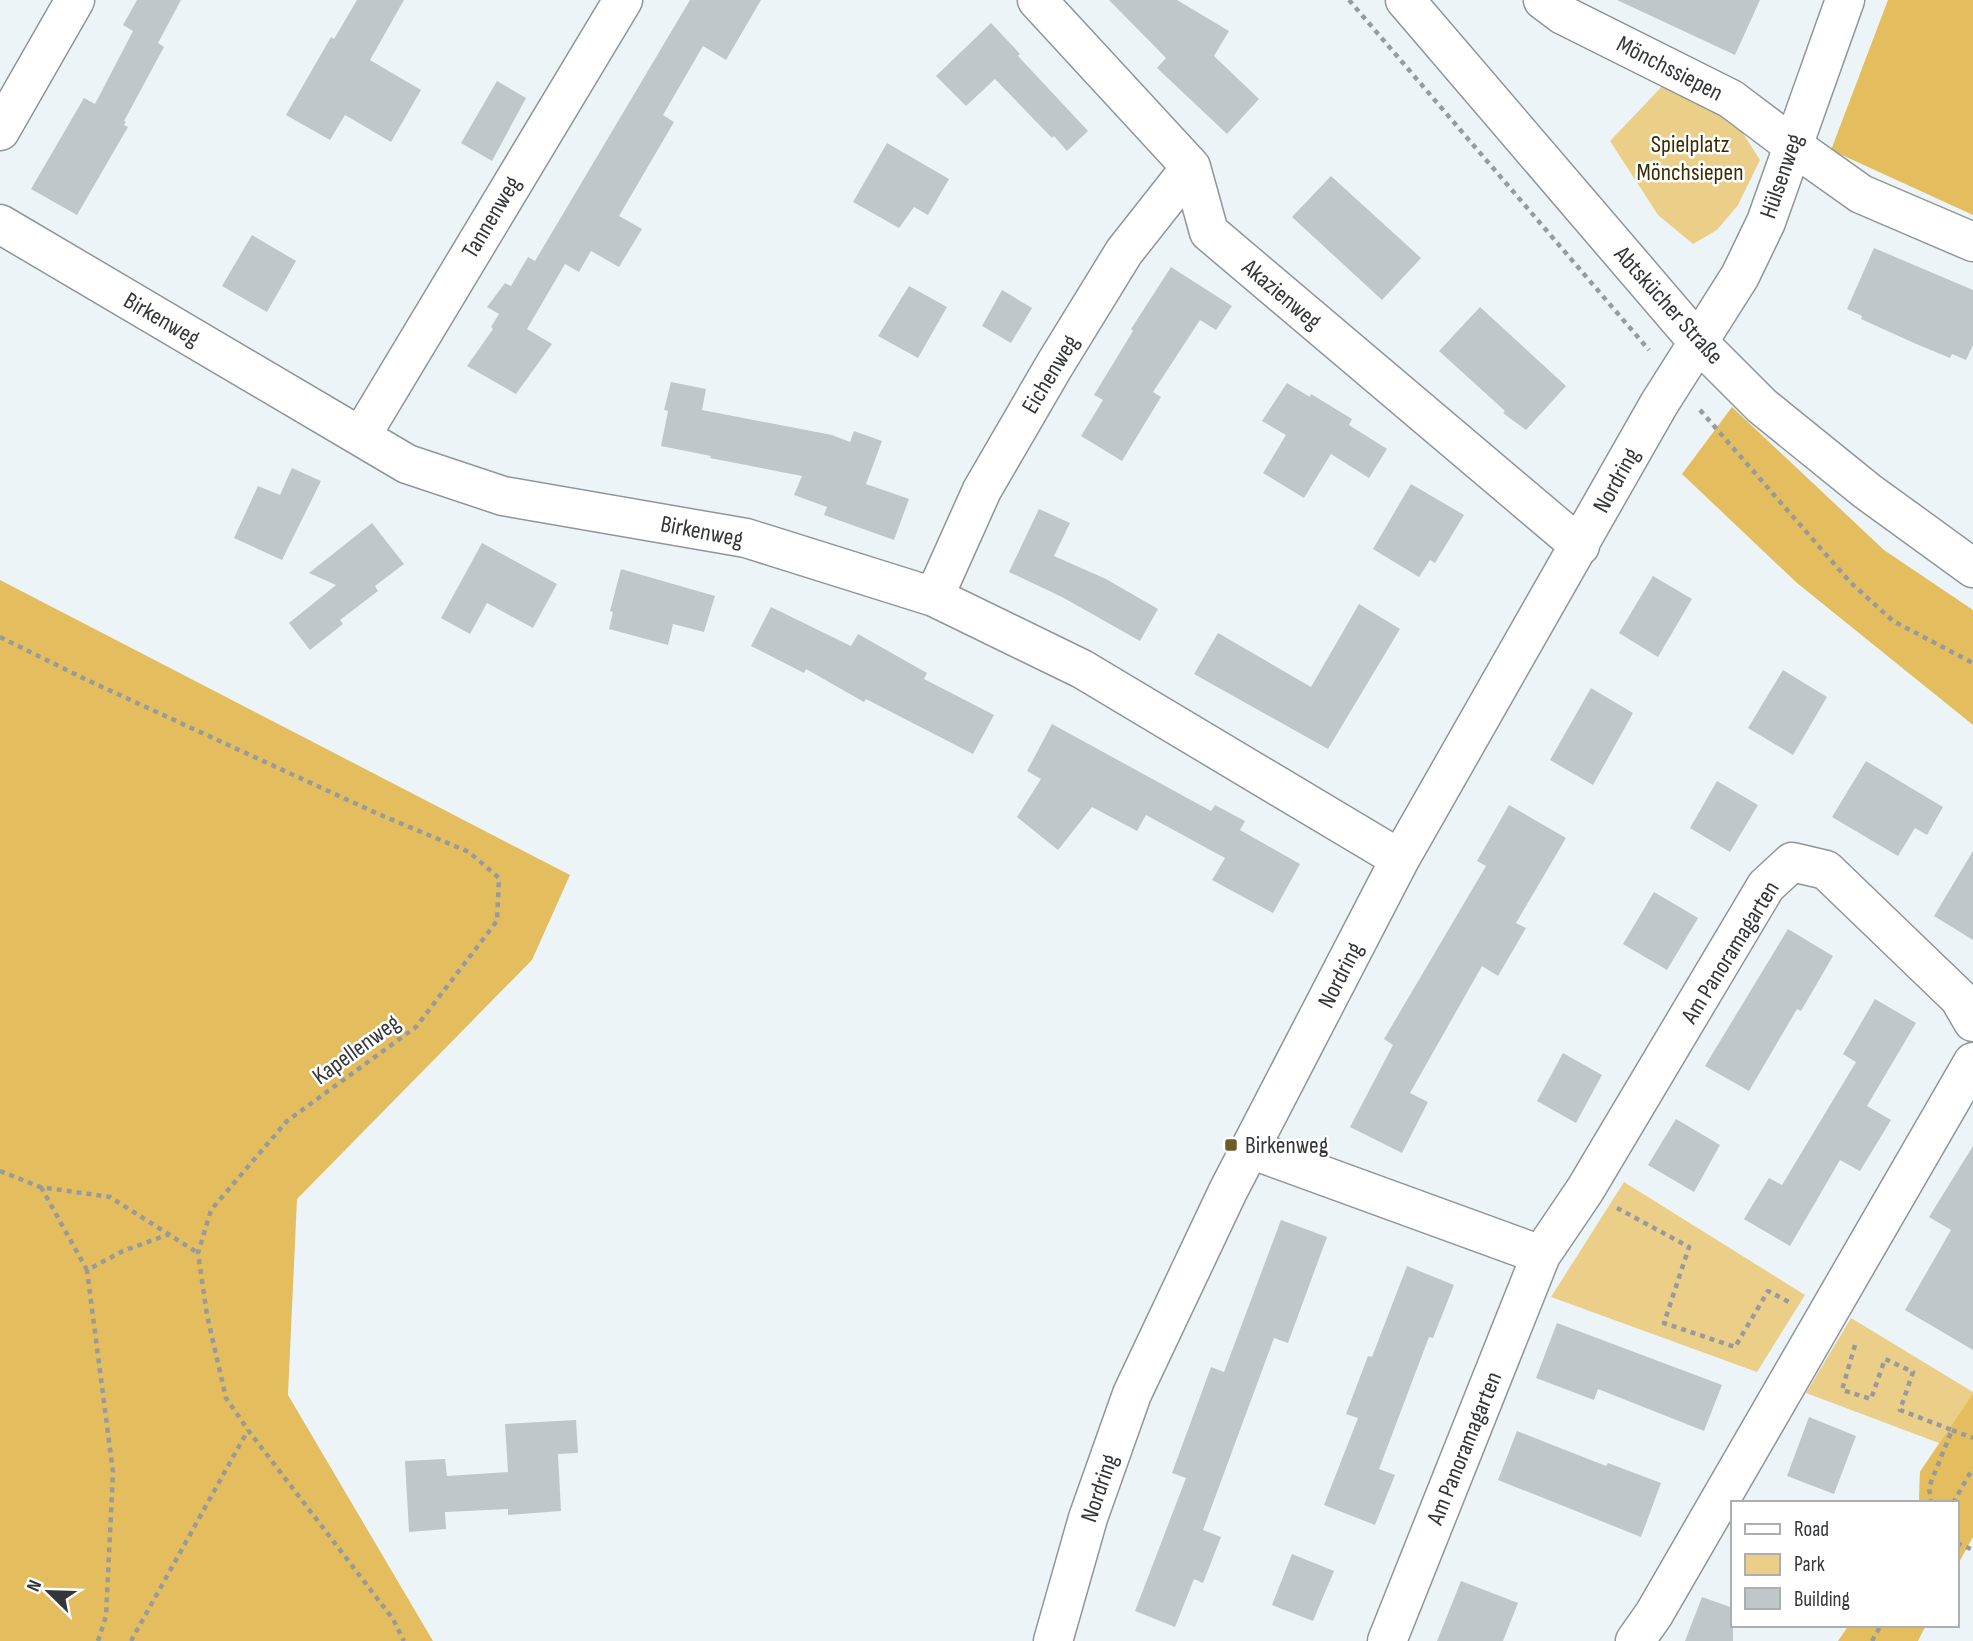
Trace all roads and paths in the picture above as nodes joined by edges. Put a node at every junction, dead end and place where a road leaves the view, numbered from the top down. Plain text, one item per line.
1 (75, 0) edge
2 (623, 0) edge
3 (1037, 0) edge
4 (1405, 0) edge
5 (1543, 0) edge
6 (1845, 0) edge
7 (0, 131) edge
8 (1792, 145) junction
9 (1191, 167) junction
10 (0, 224) edge
11 (1973, 242) edge
12 (1698, 342) junction
13 (361, 436) junction
14 (1580, 546) junction
15 (1973, 568) edge
16 (934, 597) junction
17 (0, 637) edge
18 (1400, 859) junction
19 (1973, 1023) edge
20 (1973, 1062) edge
21 (1250, 1149) junction
22 (0, 1171) edge
23 (40, 1186) junction
24 (167, 1235) junction
25 (198, 1253) junction
26 (1541, 1255) junction
27 (87, 1270) junction
28 (248, 1430) junction
29 (1952, 1430) dead end
30 (1973, 1438) edge
31 (1973, 1468) edge
32 (1954, 1501) edge
33 (98, 1641) edge
34 (131, 1641) edge
35 (404, 1641) edge
36 (1054, 1641) edge
37 (1387, 1641) edge
38 (1635, 1641) edge

1 - 7 street
2 - 13 street, Tannenweg
3 - 9 street, Akazienweg
4 - 12 street, Abtskücher Straße
5 - 8 street, Mönchssiepen
6 - 8 street, Hülsenweg
8 - 11 street, Mönchssiepen
8 - 12 street, Hülsenweg
9 - 14 street, Akazienweg
9 - 16 street, Eichenweg
10 - 13 street, Birkenweg
12 - 14 street, Nordring
12 - 15 street, Abtskücher Straße
13 - 16 street, Birkenweg
14 - 18 street, Nordring
16 - 18 street, Birkenweg
17 - 25 path, Kapellenweg
18 - 21 street, Nordring
19 - 26 street, Am Panoramagarten
20 - 38 street
21 - 26 street
21 - 36 street, Nordring
22 - 23 path
23 - 24 path
23 - 27 path
24 - 25 path
24 - 27 path
25 - 28 path, Kapellenweg
26 - 37 street, Am Panoramagarten
27 - 33 path
28 - 34 path
28 - 35 path, Kapellenweg
29 - 30 path
31 - 32 path

